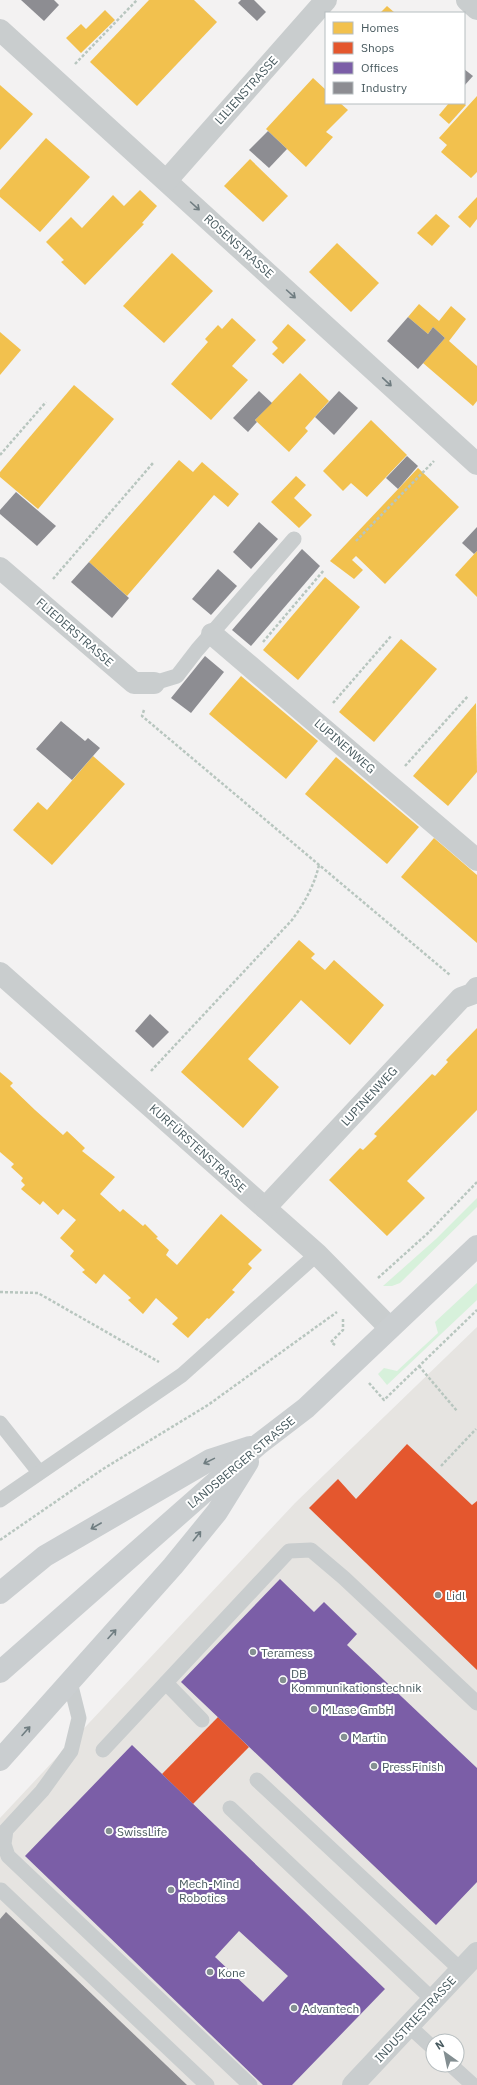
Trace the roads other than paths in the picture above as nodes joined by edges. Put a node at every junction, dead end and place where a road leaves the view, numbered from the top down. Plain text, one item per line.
1 (326, 0) edge
2 (467, 0) edge
3 (477, 9) edge
4 (0, 30) edge
5 (167, 180) junction
6 (477, 464) edge
7 (294, 539) dead end
8 (0, 568) edge
9 (212, 634) junction
10 (154, 683) joint
11 (477, 860) edge
12 (0, 973) edge
13 (474, 991) edge
14 (265, 1208) junction
15 (477, 1246) edge
16 (317, 1254) junction
17 (390, 1328) junction
18 (0, 1423) edge
19 (259, 1444) junction
20 (39, 1472) junction
21 (0, 1500) edge
22 (0, 1594) edge
23 (0, 1672) edge
24 (70, 1682) junction
25 (166, 1683) junction
26 (477, 1704) edge
27 (202, 1720) dead end
28 (103, 1750) dead end
29 (0, 1760) edge
30 (257, 1780) dead end
31 (230, 1808) dead end
32 (0, 1892) edge
33 (477, 1953) edge
34 (461, 1970) junction
35 (433, 2000) junction
36 (409, 2026) junction
37 (425, 2041) edge
38 (460, 2073) edge
39 (207, 2085) edge
40 (250, 2085) edge
41 (353, 2085) edge
42 (473, 2085) edge

1 - 5 street, LILIENSTRASSE
2 - 3 street
4 - 5 street, ROSENSTRASSE
5 -> 6 street, ROSENSTRASSE
7 - 9 lane
8 - 10 street, FLIEDERSTRASSE
9 - 10 lane
9 - 11 street, LUPINENWEG
12 - 14 street, KURFÜRSTENSTRASSE
13 - 14 street, LUPINENWEG
14 - 16 street, KURFÜRSTENSTRASSE
15 - 17 main road, LANDSBERGER STRASSE
16 - 17 street, KURFÜRSTENSTRASSE
16 - 20 lane
17 - 19 main road, LANDSBERGER STRASSE
18 - 20 lane
19 -> 22 main road
19 - 23 main road, LANDSBERGER STRASSE
24 -> 19 main road
20 - 21 lane
29 -> 24 main road
24 - 40 lane
25 - 26 lane
25 - 27 lane
25 - 28 lane
30 - 34 lane
31 - 35 lane
32 - 39 lane
33 - 34 street, INDUSTRIESTRASSE
34 - 35 street, INDUSTRIESTRASSE
35 - 36 street, INDUSTRIESTRASSE
36 - 37 lane
36 - 41 street, INDUSTRIESTRASSE
38 - 42 lane

